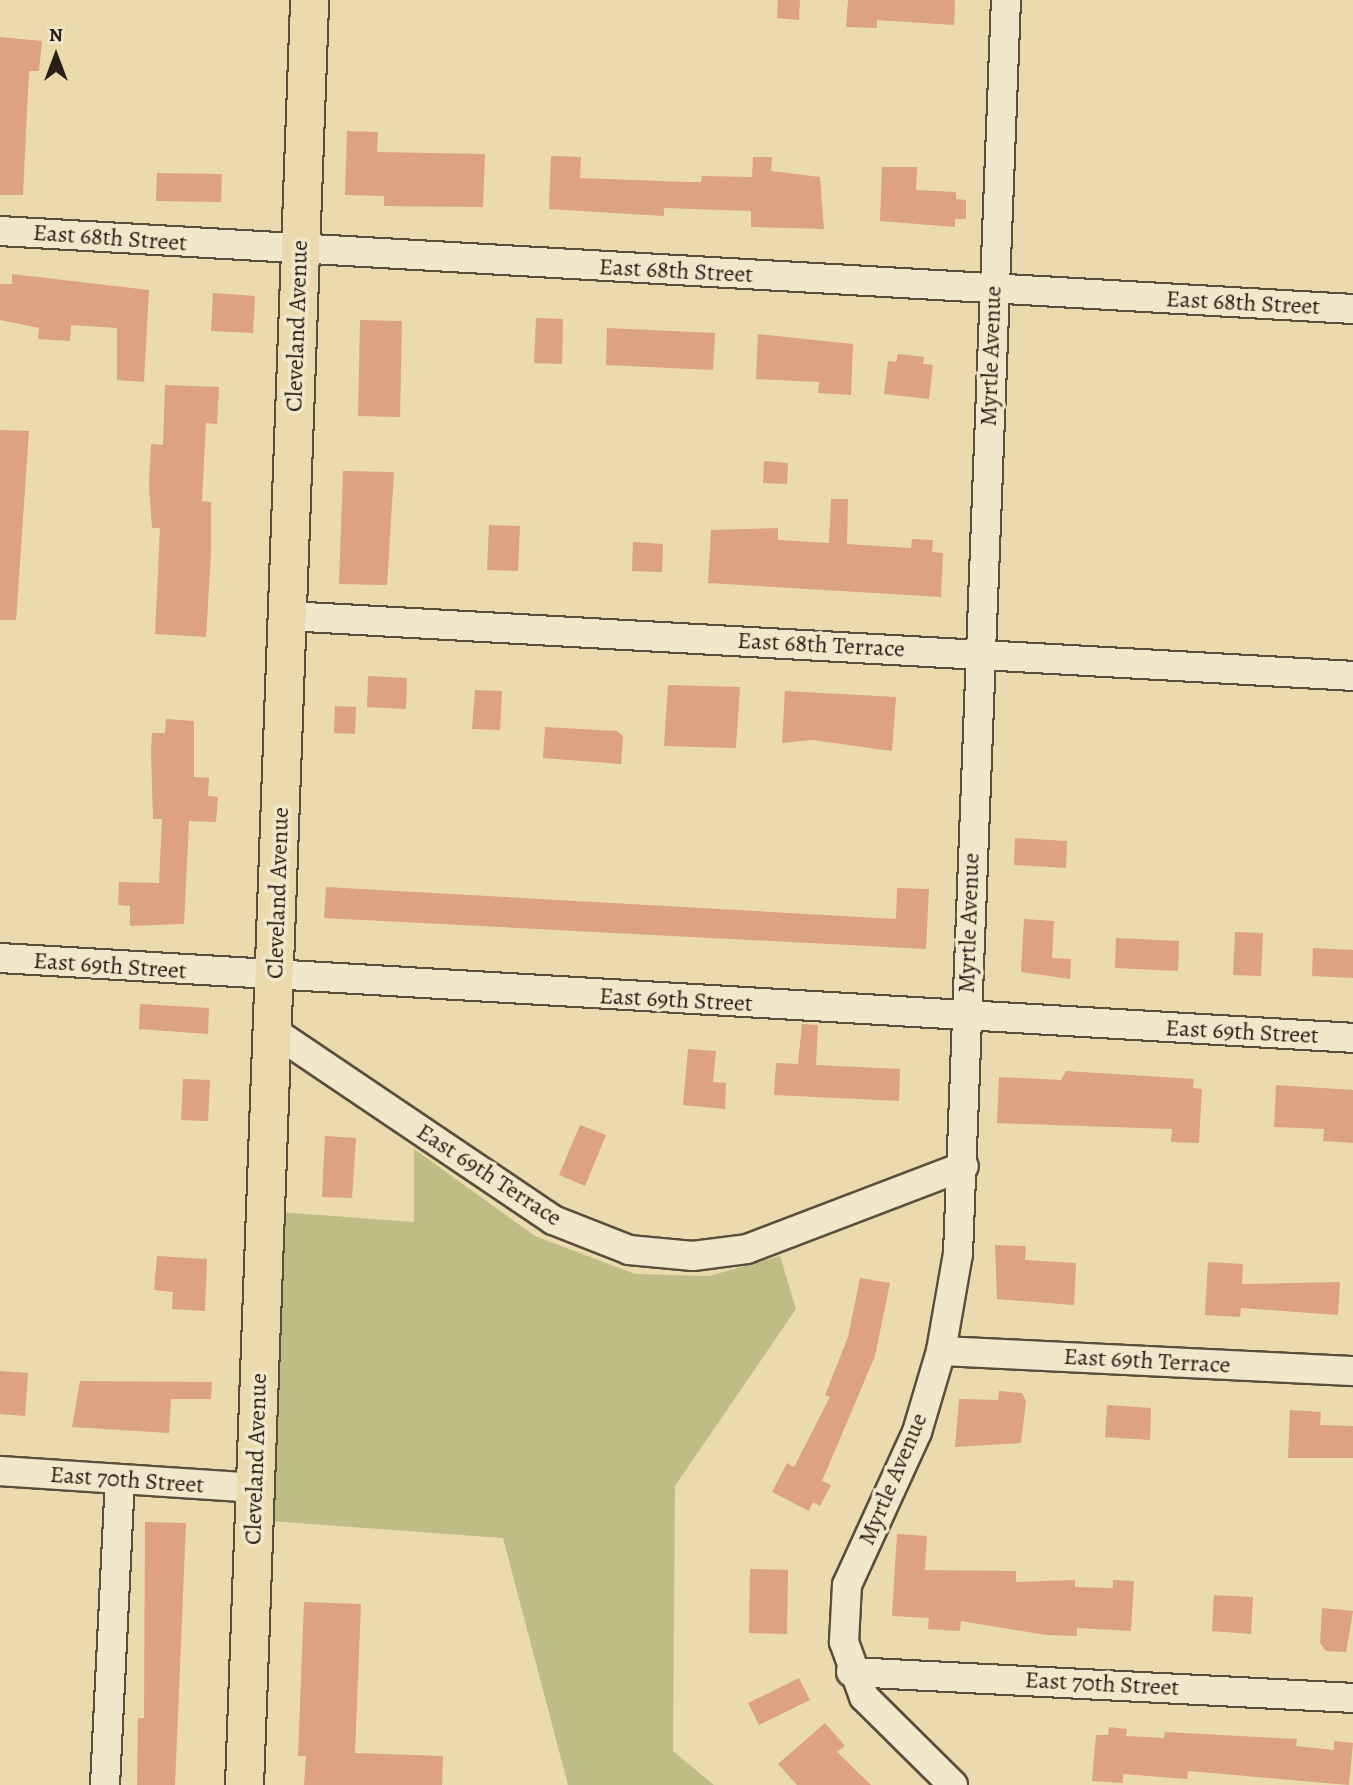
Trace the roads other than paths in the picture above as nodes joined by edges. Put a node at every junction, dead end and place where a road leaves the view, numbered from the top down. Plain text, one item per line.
1 (309, 0) edge
2 (1006, 0) edge
3 (0, 231) edge
4 (299, 250) junction
5 (994, 289) junction
6 (1353, 309) edge
7 (288, 616) junction
8 (979, 653) junction
9 (1353, 676) edge
10 (0, 958) edge
11 (275, 978) junction
12 (966, 1017) junction
13 (273, 1031) junction
14 (1353, 1038) edge
15 (964, 1166) junction
16 (941, 1351) junction
17 (1353, 1371) edge
18 (0, 1471) edge
19 (120, 1479) junction
20 (254, 1488) junction
21 (851, 1672) junction
22 (1353, 1698) edge
23 (105, 1785) edge
24 (244, 1785) edge
25 (953, 1785) edge

1 - 4 main road, Cleveland Avenue
2 - 5 street, Myrtle Avenue
3 - 4 street, East 68th Street
4 - 5 street, East 68th Street
4 - 7 main road, Cleveland Avenue
5 - 6 street, East 68th Street
5 - 8 street, Myrtle Avenue
7 - 8 street, East 68th Terrace
7 - 11 main road, Cleveland Avenue
8 - 9 street, East 68th Terrace
8 - 12 street, Myrtle Avenue
10 - 11 street, East 69th Street
11 - 12 street, East 69th Street
11 - 13 main road, Cleveland Avenue
12 - 14 street, East 69th Street
12 - 15 street, Myrtle Avenue
13 - 15 street, East 69th Terrace
13 - 20 main road, Cleveland Avenue
15 - 16 street, Myrtle Avenue
16 - 17 street, East 69th Terrace
16 - 21 street, Myrtle Avenue
18 - 19 street, East 70th Street
19 - 20 street, East 70th Street
19 - 23 street
20 - 24 main road, Cleveland Avenue
21 - 22 street, East 70th Street
21 - 25 street, Myrtle Avenue

